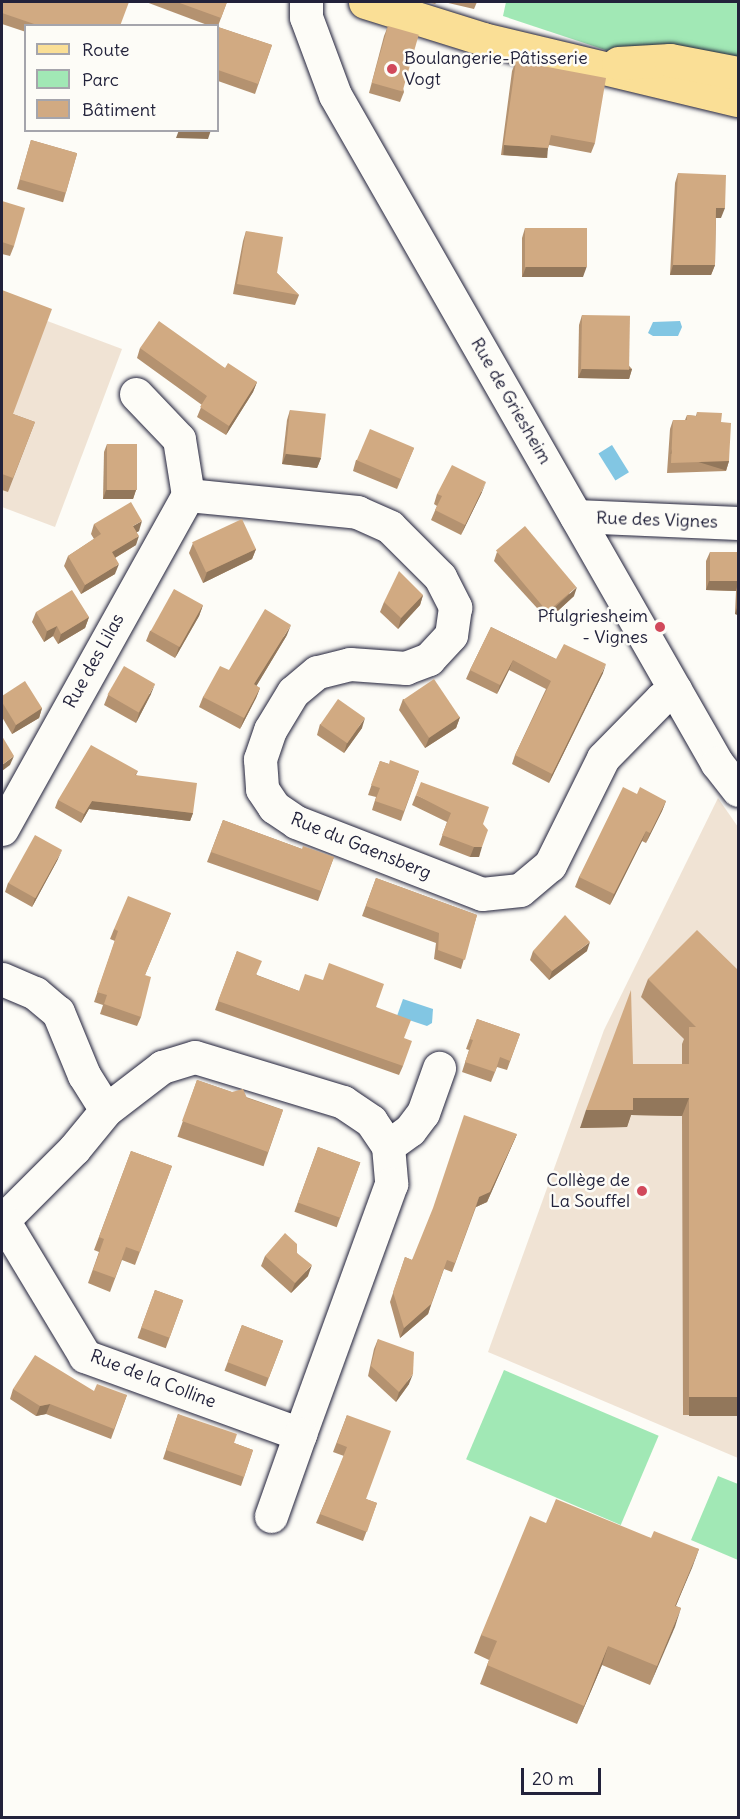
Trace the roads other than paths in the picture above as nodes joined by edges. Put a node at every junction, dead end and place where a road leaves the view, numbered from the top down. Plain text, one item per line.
1 (306, 2) edge
2 (365, 2) edge
3 (601, 64) junction
4 (738, 73) edge
5 (738, 100) edge
6 (136, 394) dead end
7 (188, 495) junction
8 (576, 516) junction
9 (738, 523) edge
10 (675, 690) junction
11 (738, 790) edge
12 (2, 829) edge
13 (2, 979) edge
14 (439, 1068) dead end
15 (106, 1110) junction
16 (388, 1146) junction
17 (2, 1220) edge
18 (300, 1434) junction
19 (271, 1515) dead end

1 - 8 street, Rue de Griesheim
2 - 3 main road
3 - 4 main road
3 - 5 main road
6 - 7 street
7 - 10 street, Rue du Gaensberg
7 - 12 street, Rue des Lilas
8 - 9 street, Rue des Vignes
8 - 10 street, Rue de Griesheim
10 - 11 street, Rue de Griesheim
13 - 15 street
14 - 16 street
15 - 16 street, Rue de la Colline
15 - 17 street, Rue de la Colline
16 - 18 street, Rue de la Colline
17 - 18 street, Rue de la Colline
18 - 19 street, Rue de la Colline

